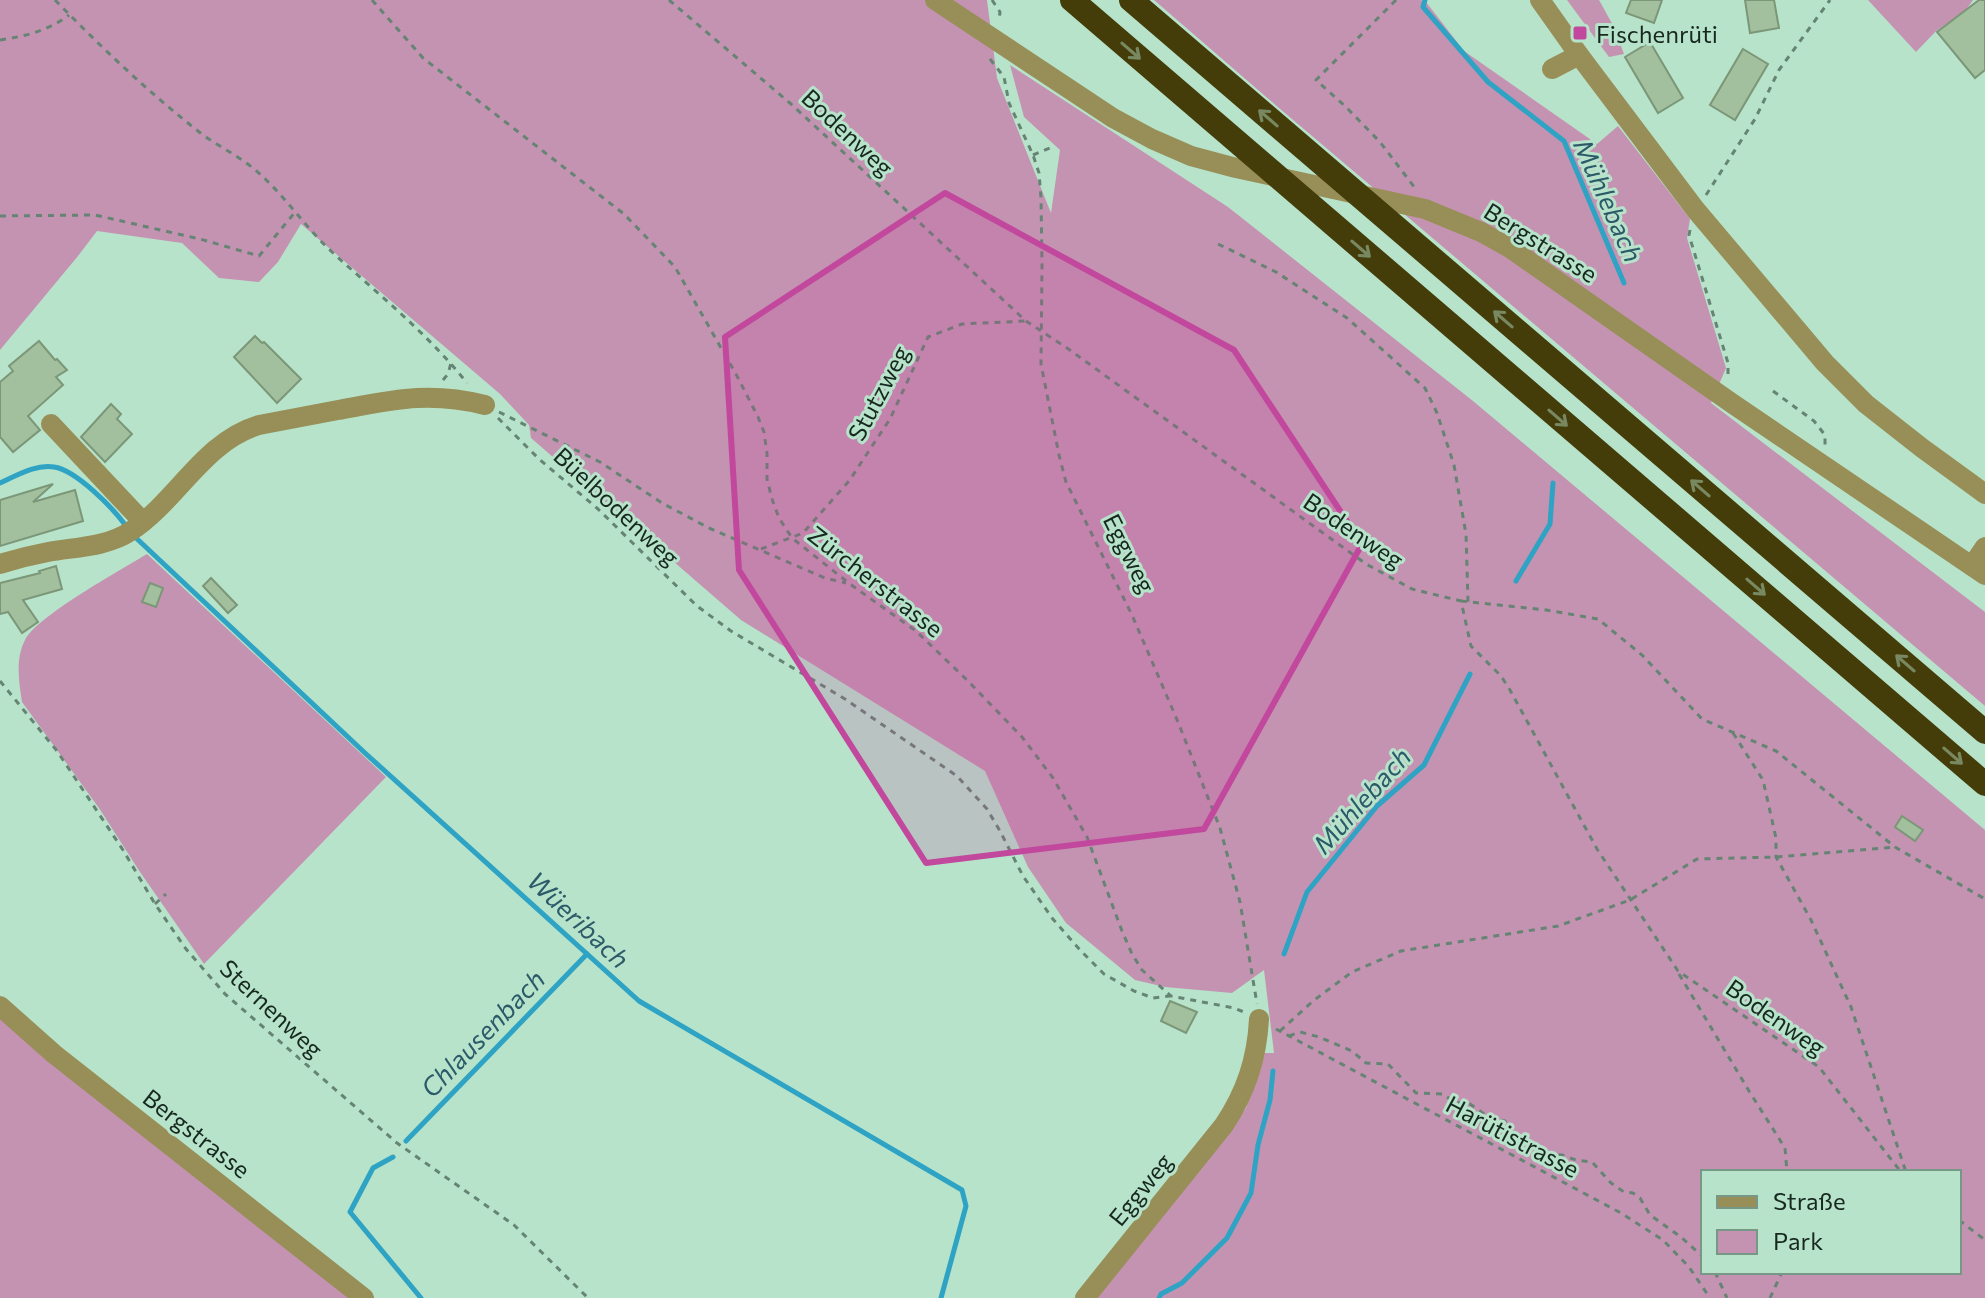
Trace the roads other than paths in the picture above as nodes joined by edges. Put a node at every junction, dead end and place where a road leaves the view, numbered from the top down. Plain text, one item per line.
1 (935, 0) edge
2 (1072, 0) edge
3 (1131, 0) edge
4 (1540, 0) edge
5 (1579, 55) junction
6 (1552, 69) dead end
7 (485, 405) road end
8 (51, 424) dead end
9 (1985, 494) edge
10 (143, 522) junction
11 (1985, 547) edge
12 (0, 564) edge
13 (1979, 570) edge
14 (1985, 732) edge
15 (1985, 784) edge
16 (0, 1006) edge
17 (1259, 1019) road end
18 (364, 1298) edge
19 (1085, 1298) edge

1 - 13 street, Bergstrasse
2 -> 15 highway
14 -> 3 highway
4 - 5 street
5 - 6 street
5 - 9 street
7 - 10 street
8 - 10 street
10 - 12 street
11 - 13 street, Bergstrasse
16 - 18 street, Bergstrasse
17 - 19 street, Eggweg

